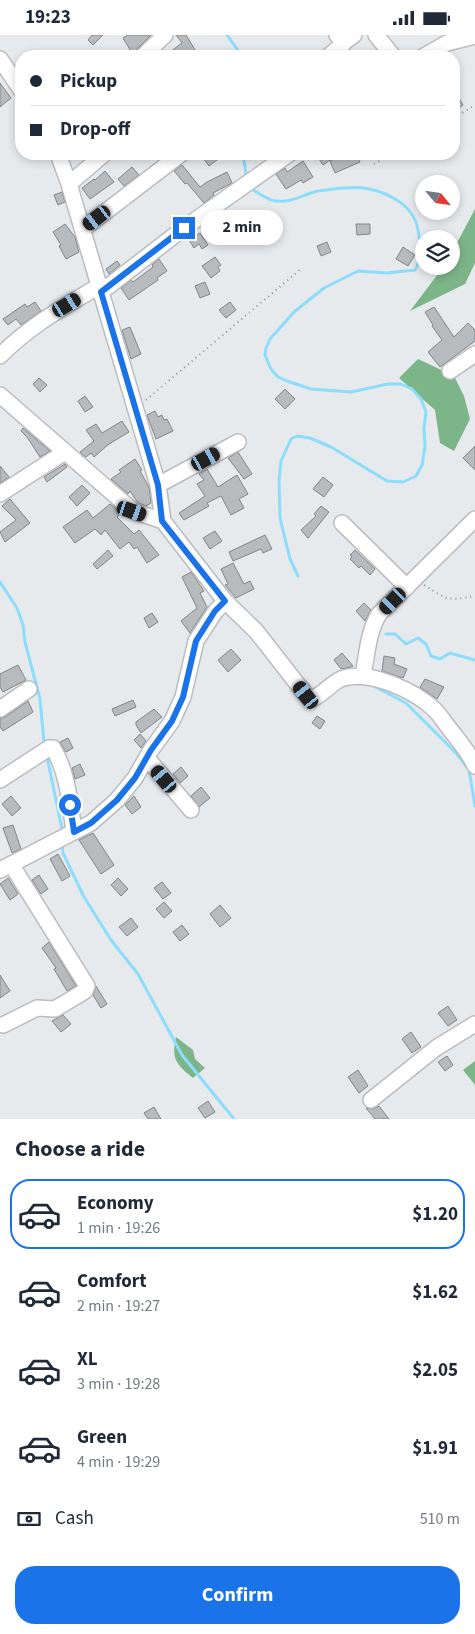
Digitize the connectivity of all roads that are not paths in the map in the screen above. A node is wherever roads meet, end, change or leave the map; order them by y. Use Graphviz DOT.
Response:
graph roads {
  1 [pos="165,35"];
  2 [pos="376,35"];
  3 [pos="475,36"];
  4 [pos="345,38"];
  5 [pos="154,50"];
  6 [pos="334,50"];
  7 [pos="388,50"];
  8 [pos="435,50"];
  9 [pos="0,59"];
  10 [pos="15,81"];
  11 [pos="60,160"];
  12 [pos="97,160"];
  13 [pos="173,160"];
  14 [pos="280,160"];
  15 [pos="69,184"];
  16 [pos="82,229"];
  17 [pos="100,289"];
  18 [pos="475,354"];
  19 [pos="0,355"];
  20 [pos="450,371"];
  21 [pos="0,395"];
  22 [pos="238,441"];
  23 [pos="65,452"];
  24 [pos="158,485"];
  25 [pos="0,494"];
  26 [pos="475,519"];
  27 [pos="162,521"];
  28 [pos="342,523"];
  29 [pos="410,584"];
  30 [pos="225,601"];
  31 [pos="363,675"];
  32 [pos="29,689"];
  33 [pos="0,709"];
  34 [pos="147,758"];
  35 [pos="475,766"];
  36 [pos="0,780"];
  37 [pos="191,810"];
  38 [pos="74,832"];
  39 [pos="5,867"];
  40 [pos="475,1024"];
  41 [pos="1,1025"];
  42 [pos="371,1099"];
  1 -- 5 [label="street"];
  2 -- 7 [label="street"];
  3 -- 8 [label="street"];
  4 -- 6 [label="street"];
  9 -- 10 [label="street"];
  11 -- 15 [label="street"];
  12 -- 15 [label="street"];
  13 -- 16 [label="street"];
  14 -- 17 [label="street"];
  15 -- 16 [label="street"];
  16 -- 17 [label="street"];
  17 -- 19 [label="street"];
  17 -- 24 [label="street"];
  18 -- 20 [label="street"];
  21 -- 23 [label="street"];
  22 -- 24 [label="street"];
  23 -- 25 [label="street"];
  23 -- 27 [label="street"];
  24 -- 27 [label="street"];
  26 -- 29 [label="street"];
  27 -- 30 [label="street"];
  28 -- 29 [label="street"];
  29 -- 31 [label="street"];
  30 -- 31 [label="street"];
  30 -- 34 [label="street"];
  31 -- 35 [label="street"];
  32 -- 33 [label="street"];
  34 -- 37 [label="street"];
  34 -- 38 [label="street"];
  36 -- 38 [label="street"];
  38 -- 39 [label="street"];
  39 -- 41 [label="street"];
  40 -- 42 [label="street"];
}
